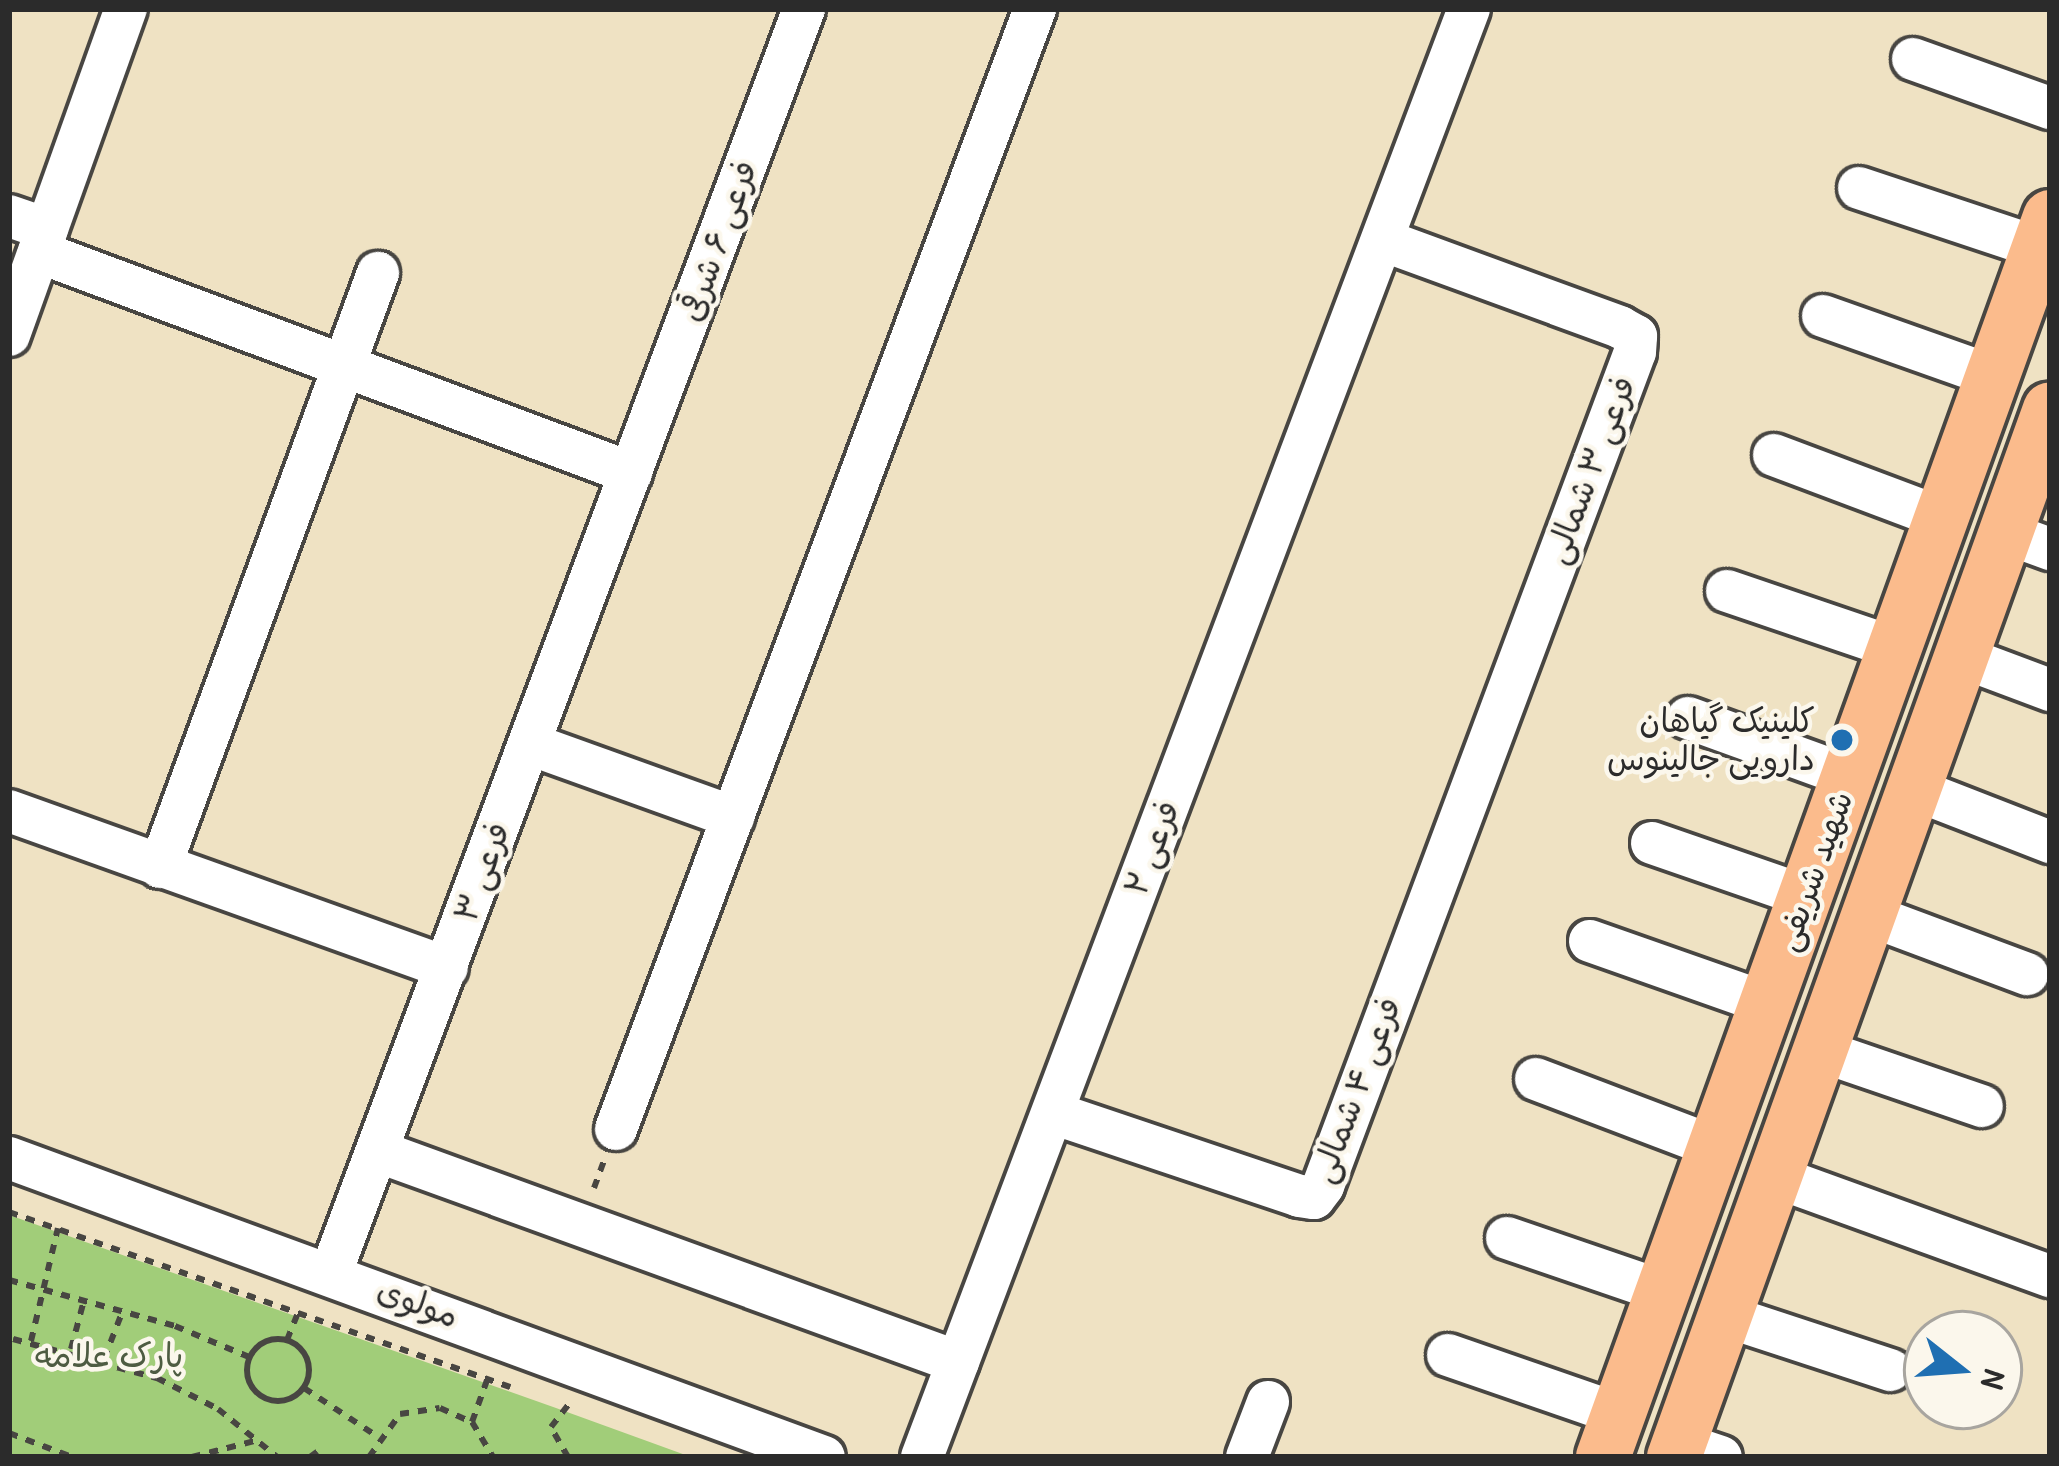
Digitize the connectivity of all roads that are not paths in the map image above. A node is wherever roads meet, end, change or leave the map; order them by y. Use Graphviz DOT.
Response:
graph roads {
  1 [pos="126,9"];
  2 [pos="804,9"];
  3 [pos="1036,9"];
  4 [pos="1469,9"];
  5 [pos="1913,59"];
  6 [pos="2050,108"];
  7 [pos="1859,188"];
  8 [pos="32,232"];
  9 [pos="2044,232"];
  10 [pos="1382,240"];
  11 [pos="378,273"];
  12 [pos="1823,316"];
  13 [pos="9,335"];
  14 [pos="344,368"];
  15 [pos="1993,376"];
  16 [pos="2050,409"];
  17 [pos="1774,455"];
  18 [pos="631,473"];
  19 [pos="1942,518"];
  20 [pos="2028,541"];
  21 [pos="1726,591"];
  22 [pos="1894,648"];
  23 [pos="1962,657"];
  24 [pos="2050,690"];
  25 [pos="1688,718"];
  26 [pos="530,744"];
  27 [pos="1848,776"];
  28 [pos="1914,789"];
  29 [pos="1467,790"];
  30 [pos="9,811"];
  31 [pos="733,817"];
  32 [pos="2050,842"];
  33 [pos="1652,843"];
  34 [pos="160,867"];
  35 [pos="1804,896"];
  36 [pos="1869,914"];
  37 [pos="1590,941"];
  38 [pos="447,968"];
  39 [pos="2027,974"];
  40 [pos="1766,1004"];
  41 [pos="1821,1051"];
  42 [pos="1536,1079"];
  43 [pos="1982,1106"];
  44 [pos="1053,1113"];
  45 [pos="616,1130"];
  46 [pos="1714,1147"];
  47 [pos="377,1151"];
  48 [pos="9,1158"];
  49 [pos="1776,1178"];
  50 [pos="1507,1238"];
  51 [pos="1682,1238"];
  52 [pos="1745,1263"];
  53 [pos="332,1270"];
  54 [pos="2050,1276"];
  55 [pos="1662,1291"];
  56 [pos="1726,1316"];
  57 [pos="1448,1354"];
  58 [pos="958,1361"];
  59 [pos="1890,1370"];
  60 [pos="1268,1402"];
  61 [pos="1610,1436"];
  62 [pos="1691,1452"];
  63 [pos="824,1457"];
  64 [pos="922,1457"];
  65 [pos="1247,1457"];
  1 -- 8 [label="street"];
  2 -- 18 [label="street, فرعی ۶ شرقی"];
  3 -- 31 [label="street"];
  4 -- 10 [label="street, فرعی ۲"];
  5 -- 6 [label="street"];
  7 -- 9 [label="street"];
  8 -- 13 [label="street"];
  8 -- 14 [label="street"];
  9 -- 15 [label="main road, شهید شریفی"];
  10 -- 29 [label="street, فرعی ۳ شمالی"];
  10 -- 44 [label="street, فرعی ۲"];
  11 -- 14 [label="street"];
  12 -- 15 [label="street"];
  14 -- 18 [label="street"];
  14 -- 34 [label="street"];
  15 -- 19 [label="main road, شهید شریفی"];
  16 -- 20 [label="main road, شهید شریفی"];
  17 -- 19 [label="street"];
  18 -- 26 [label="street, فرعی ۳"];
  19 -- 22 [label="main road, شهید شریفی"];
  20 -- 23 [label="main road, شهید شریفی"];
  21 -- 22 [label="street"];
  22 -- 27 [label="main road, شهید شریفی"];
  23 -- 24 [label="street"];
  23 -- 28 [label="main road, شهید شریفی"];
  25 -- 27 [label="street"];
  26 -- 31 [label="street"];
  26 -- 38 [label="street, فرعی ۳"];
  27 -- 35 [label="main road, شهید شریفی"];
  28 -- 32 [label="street"];
  28 -- 36 [label="main road, شهید شریفی"];
  29 -- 44 [label="street, فرعی ۴ شمالی"];
  30 -- 34 [label="street"];
  31 -- 45 [label="street"];
  33 -- 35 [label="street"];
  34 -- 38 [label="street"];
  35 -- 40 [label="main road, شهید شریفی"];
  36 -- 39 [label="street"];
  36 -- 41 [label="main road, شهید شریفی"];
  37 -- 40 [label="street"];
  38 -- 47 [label="street, فرعی ۳"];
  40 -- 46 [label="main road, شهید شریفی"];
  41 -- 43 [label="street"];
  41 -- 49 [label="main road, شهید شریفی"];
  42 -- 46 [label="street"];
  44 -- 58 [label="street, فرعی ۲"];
  46 -- 51 [label="main road, شهید شریفی"];
  47 -- 53 [label="street, فرعی ۳"];
  47 -- 58 [label="street"];
  48 -- 53 [label="street, مولوی"];
  49 -- 52 [label="main road, شهید شریفی"];
  49 -- 54 [label="street"];
  50 -- 55 [label="street"];
  51 -- 52 [label="main road"];
  51 -- 55 [label="main road, شهید شریفی"];
  52 -- 56 [label="main road, شهید شریفی"];
  53 -- 63 [label="street, مولوی"];
  55 -- 61 [label="main road, شهید شریفی"];
  56 -- 59 [label="street"];
  56 -- 62 [label="main road, شهید شریفی"];
  57 -- 61 [label="street"];
  58 -- 64 [label="street, فرعی ۲"];
  60 -- 65 [label="street"];
}
